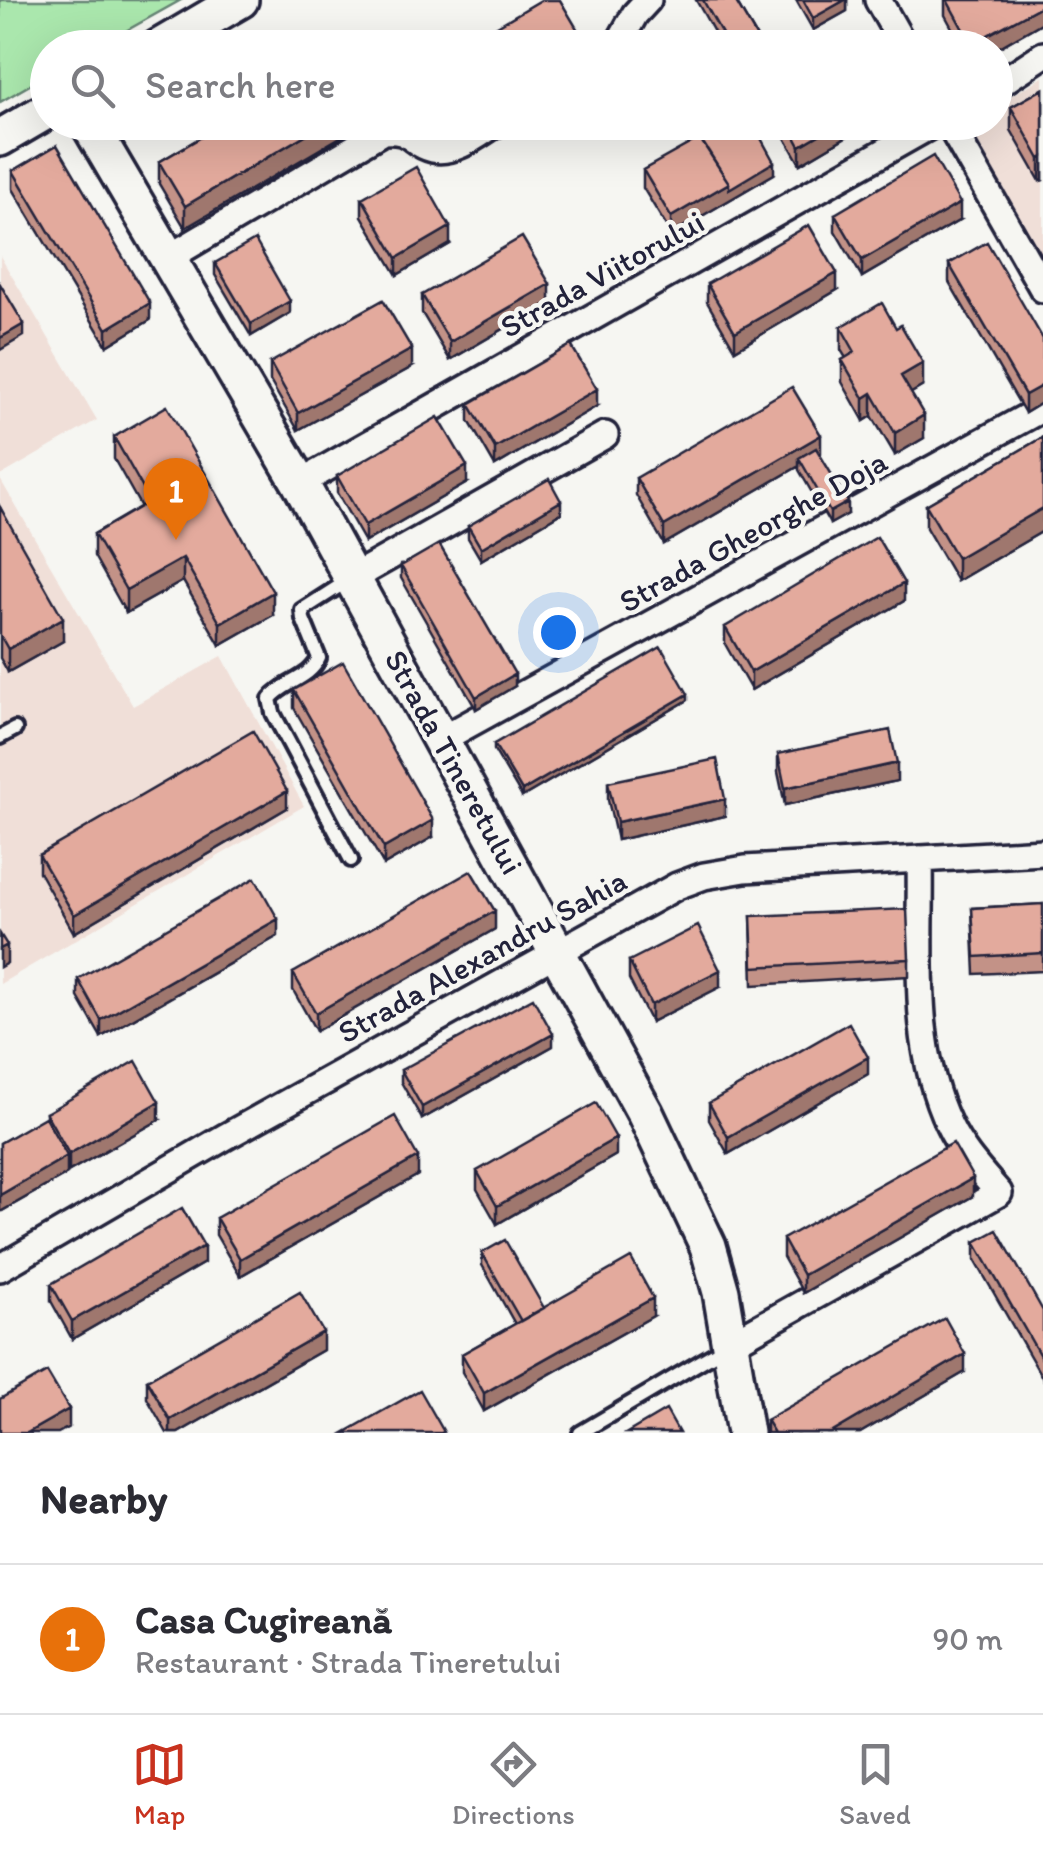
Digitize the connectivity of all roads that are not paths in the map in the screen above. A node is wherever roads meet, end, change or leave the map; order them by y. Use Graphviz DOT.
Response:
graph roads {
  1 [pos="240,0"];
  2 [pos="648,0"];
  3 [pos="878,0"];
  4 [pos="189,30"];
  5 [pos="626,30"];
  6 [pos="895,30"];
  7 [pos="1043,55"];
  8 [pos="1013,75"];
  9 [pos="30,120"];
  10 [pos="0,138"];
  11 [pos="99,140"];
  12 [pos="367,140"];
  13 [pos="418,140"];
  14 [pos="467,140"];
  15 [pos="905,140"];
  16 [pos="958,140"];
  17 [pos="168,258"];
  18 [pos="1043,289"];
  19 [pos="1043,408"];
  20 [pos="605,435"];
  21 [pos="300,483"];
  22 [pos="352,578"];
  23 [pos="15,729"];
  24 [pos="0,737"];
  25 [pos="442,739"];
  26 [pos="1043,852"];
  27 [pos="920,859"];
  28 [pos="351,860"];
  29 [pos="558,950"];
  30 [pos="0,1268"];
  31 [pos="730,1344"];
  32 [pos="580,1433"];
  33 [pos="745,1433"];
  1 -- 4 [label="street"];
  2 -- 5 [label="street"];
  3 -- 6 [label="street"];
  7 -- 8 [label="street"];
  9 -- 10 [label="street"];
  11 -- 17 [label="street, Strada Tineretului"];
  12 -- 17 [label="street"];
  13 -- 14 [label="street"];
  15 -- 21 [label="street, Strada Viitorului"];
  16 -- 18 [label="street"];
  17 -- 21 [label="street, Strada Tineretului"];
  19 -- 25 [label="street, Strada Gheorghe Doja"];
  20 -- 22 [label="street"];
  21 -- 22 [label="street, Strada Tineretului"];
  22 -- 25 [label="street, Strada Tineretului"];
  22 -- 28 [label="lane"];
  23 -- 24 [label="lane"];
  25 -- 29 [label="street, Strada Tineretului"];
  26 -- 27 [label="street, Strada Alexandru Sahia"];
  27 -- 29 [label="street, Strada Alexandru Sahia"];
  27 -- 31 [label="street"];
  29 -- 30 [label="street, Strada Alexandru Sahia"];
  29 -- 31 [label="street, Strada Tineretului"];
  31 -- 32 [label="lane"];
  31 -- 33 [label="street, Strada Tineretului"];
}
